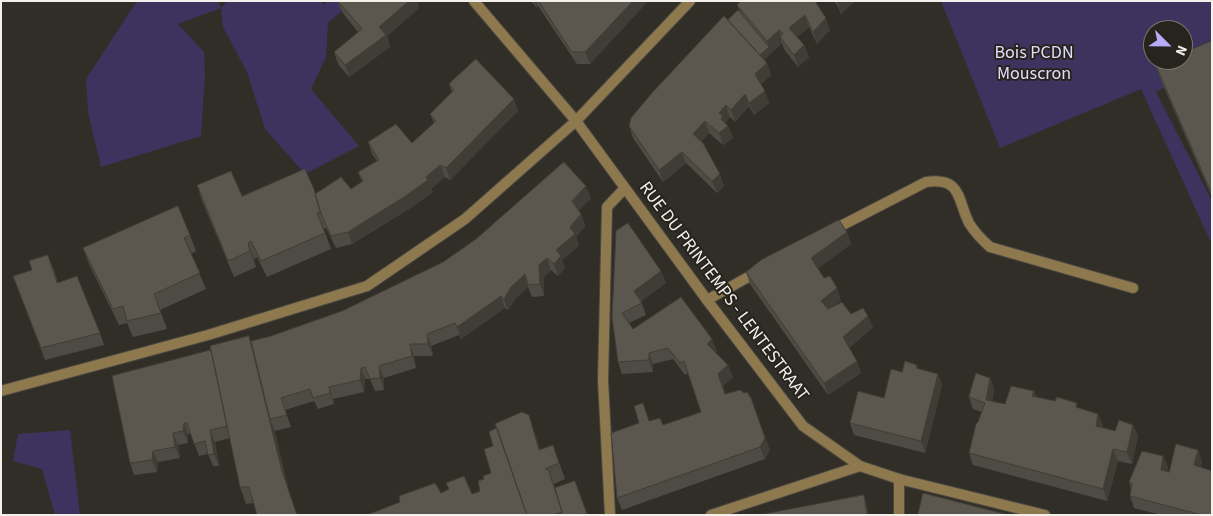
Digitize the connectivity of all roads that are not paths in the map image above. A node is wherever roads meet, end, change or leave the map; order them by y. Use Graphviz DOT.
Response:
graph roads {
  1 [pos="474,1"];
  2 [pos="690,1"];
  3 [pos="576,121"];
  4 [pos="625,188"];
  5 [pos="823,235"];
  6 [pos="766,266"];
  7 [pos="1134,288"];
  8 [pos="708,300"];
  9 [pos="1,391"];
  10 [pos="860,466"];
  11 [pos="899,479"];
  12 [pos="610,515"];
  13 [pos="711,515"];
  14 [pos="900,515"];
  15 [pos="1045,515"];
  1 -- 3 [label="street, RUE DU PRINTEMPS - LENTESTRAAT"];
  2 -- 3 [label="street"];
  3 -- 4 [label="street, RUE DU PRINTEMPS - LENTESTRAAT"];
  3 -- 9 [label="street"];
  4 -- 8 [label="street, RUE DU PRINTEMPS - LENTESTRAAT"];
  4 -- 12 [label="street"];
  5 -- 7 [label="street"];
  6 -- 8 [label="street"];
  8 -- 10 [label="street, RUE DU PRINTEMPS - LENTESTRAAT"];
  10 -- 11 [label="street, RUE DU PRINTEMPS - LENTESTRAAT"];
  10 -- 13 [label="street"];
  11 -- 14 [label="street"];
  11 -- 15 [label="street, RUE DU PRINTEMPS - LENTESTRAAT"];
}
